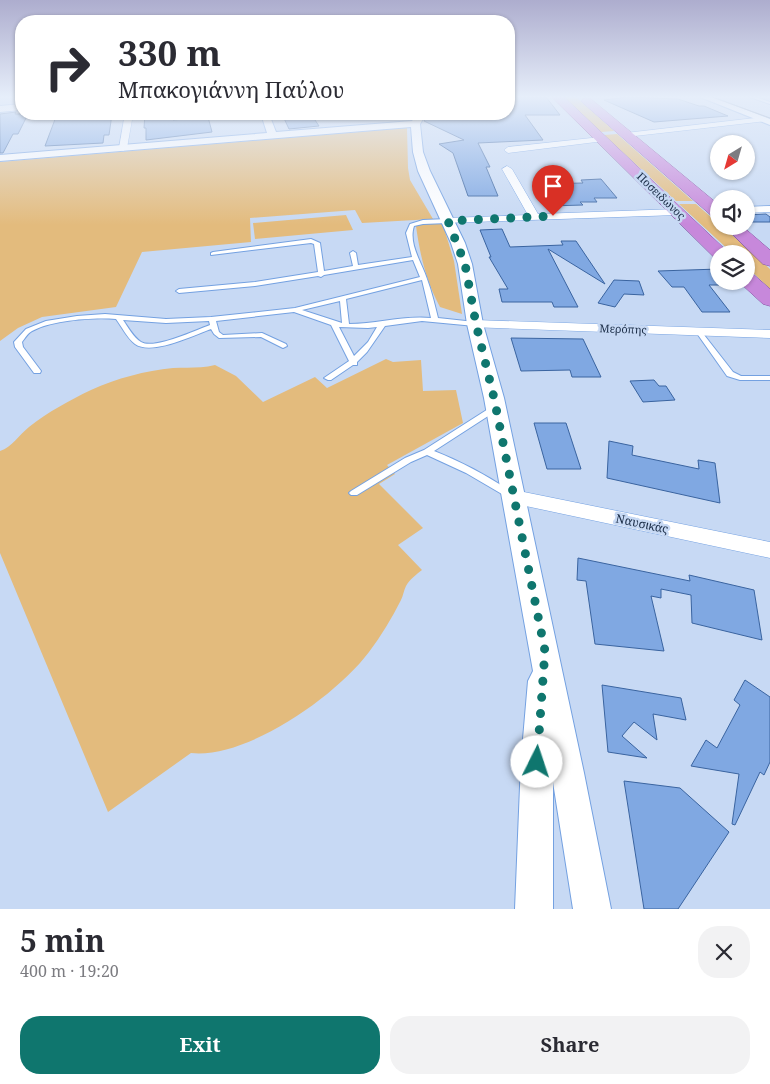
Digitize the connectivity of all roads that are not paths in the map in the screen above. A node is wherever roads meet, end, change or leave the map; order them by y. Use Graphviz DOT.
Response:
graph roads {
  1 [pos="125,139"];
  2 [pos="221,139"];
  3 [pos="416,139"];
  4 [pos="597,139"];
  5 [pos="601,139"];
  6 [pos="631,139"];
  7 [pos="123,148"];
  8 [pos="508,150"];
  9 [pos="0,158"];
  10 [pos="507,169"];
  11 [pos="710,206"];
  12 [pos="770,209"];
  13 [pos="755,210"];
  14 [pos="677,212"];
  15 [pos="534,217"];
  16 [pos="448,221"];
  17 [pos="742,235"];
  18 [pos="712,245"];
  19 [pos="353,252"];
  20 [pos="212,254"];
  21 [pos="415,258"];
  22 [pos="770,260"];
  23 [pos="356,268"];
  24 [pos="321,275"];
  25 [pos="424,278"];
  26 [pos="755,286"];
  27 [pos="179,291"];
  28 [pos="343,298"];
  29 [pos="770,300"];
  30 [pos="296,310"];
  31 [pos="119,318"];
  32 [pos="435,319"];
  33 [pos="212,322"];
  34 [pos="334,324"];
  35 [pos="476,324"];
  36 [pos="382,325"];
  37 [pos="346,326"];
  38 [pos="699,332"];
  39 [pos="770,334"];
  40 [pos="283,346"];
  41 [pos="354,363"];
  42 [pos="37,372"];
  43 [pos="328,378"];
  44 [pos="770,378"];
  45 [pos="496,407"];
  46 [pos="427,452"];
  47 [pos="354,492"];
  48 [pos="514,497"];
  49 [pos="770,550"];
  50 [pos="545,651"];
  51 [pos="534,909"];
  52 [pos="592,909"];
  1 -- 7 [label="street"];
  2 -- 7 [label="street"];
  3 -- 16 [label="street"];
  4 -- 8 [label="street"];
  5 -- 14 [label="highway, Ποσειδώνος"];
  6 -- 11 [label="highway, Ποσειδώνος"];
  7 -- 9 [label="street"];
  10 -- 15 [label="street"];
  12 -- 13 [label="street"];
  14 -- 15 [label="street"];
  14 -- 18 [label="highway, Ποσειδώνος"];
  15 -- 16 [label="street"];
  16 -- 21 [label="lane"];
  16 -- 35 [label="street"];
  17 -- 22 [label="highway"];
  19 -- 23 [label="lane"];
  20 -- 24 [label="lane"];
  21 -- 23 [label="lane"];
  21 -- 25 [label="lane"];
  23 -- 24 [label="lane"];
  24 -- 27 [label="lane"];
  25 -- 28 [label="lane"];
  25 -- 32 [label="lane"];
  26 -- 29 [label="highway"];
  28 -- 30 [label="lane"];
  28 -- 37 [label="lane"];
  30 -- 33 [label="lane"];
  30 -- 34 [label="lane"];
  31 -- 33 [label="lane"];
  31 -- 33 [label="lane"];
  31 -- 42 [label="lane"];
  32 -- 35 [label="lane"];
  32 -- 36 [label="lane"];
  33 -- 40 [label="lane"];
  34 -- 37 [label="lane"];
  34 -- 41 [label="lane"];
  35 -- 38 [label="street, Μερόπης"];
  35 -- 45 [label="street"];
  36 -- 37 [label="lane"];
  36 -- 41 [label="lane"];
  38 -- 39 [label="street, Μερόπης"];
  38 -- 44 [label="lane"];
  41 -- 43 [label="lane"];
  45 -- 46 [label="lane"];
  45 -- 48 [label="street"];
  46 -- 47 [label="lane"];
  46 -- 48 [label="lane"];
  48 -- 49 [label="street, Ναυσικάς"];
  48 -- 50 [label="street"];
  50 -- 51 [label="street"];
  50 -- 52 [label="street"];
}
